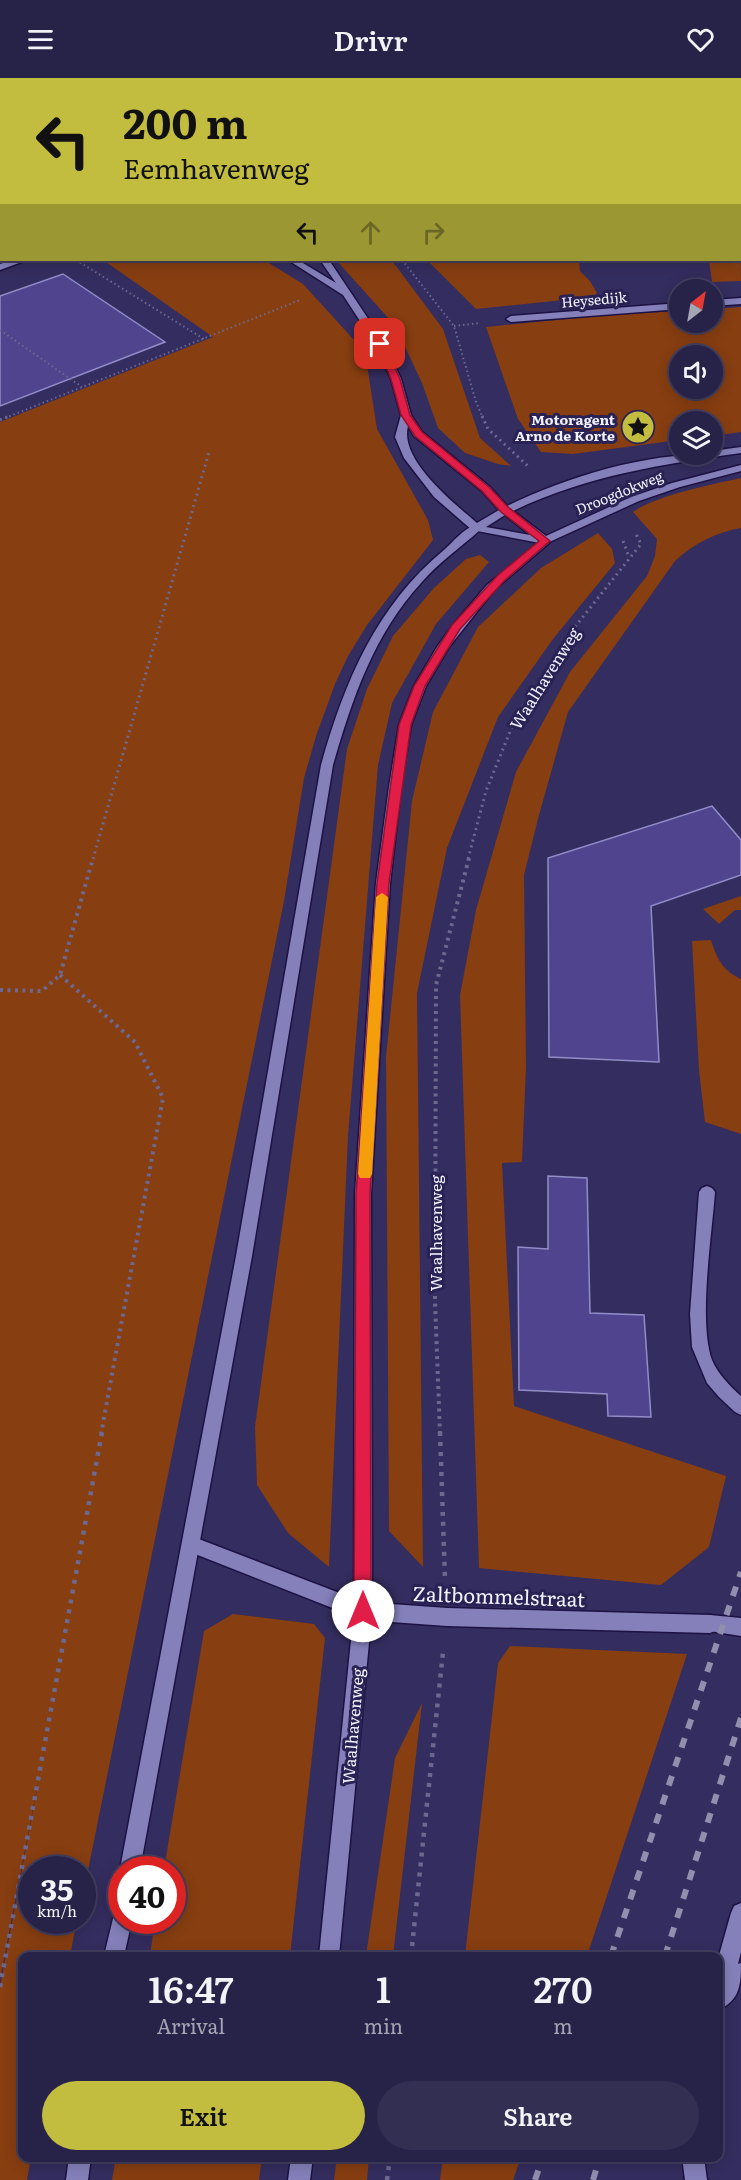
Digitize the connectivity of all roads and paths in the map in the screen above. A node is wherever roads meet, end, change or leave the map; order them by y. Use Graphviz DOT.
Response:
graph roads {
  1 [pos="19,261"];
  2 [pos="78,261"];
  3 [pos="295,261"];
  4 [pos="326,261"];
  5 [pos="403,261"];
  6 [pos="0,267"];
  7 [pos="293,292"];
  8 [pos="345,294"];
  9 [pos="741,301"];
  10 [pos="723,302"];
  11 [pos="669,307"];
  12 [pos="511,319"];
  13 [pos="0,330"];
  14 [pos="204,339"];
  15 [pos="82,388"];
  16 [pos="406,415"];
  17 [pos="0,420"];
  18 [pos="741,450"];
  19 [pos="209,452"];
  20 [pos="723,452"];
  21 [pos="669,462"];
  22 [pos="741,468"];
  23 [pos="552,488"];
  24 [pos="504,510"];
  25 [pos="596,516"];
  26 [pos="476,528"];
  27 [pos="545,541"];
  28 [pos="60,975"];
  29 [pos="0,990"];
  30 [pos="708,1192"];
  31 [pos="741,1407"];
  32 [pos="191,1544"];
  33 [pos="363,1611"];
  34 [pos="447,1617"];
  35 [pos="741,1627"];
  36 [pos="132,1856"];
  37 [pos="741,1913"];
  38 [pos="119,1934"];
  39 [pos="115,1952"];
  40 [pos="329,1952"];
  41 [pos="411,1952"];
  42 [pos="741,1973"];
  43 [pos="723,1982"];
  44 [pos="0,1987"];
  45 [pos="723,1995"];
  46 [pos="80,2162"];
  47 [pos="301,2162"];
  48 [pos="389,2162"];
  49 [pos="694,2162"];
  50 [pos="77,2180"];
  51 [pos="299,2180"];
  52 [pos="387,2180"];
  53 [pos="696,2180"];
  1 -- 6 [label="street"];
  2 -- 14 [label="path"];
  3 -- 8 [label="street"];
  4 -- 8 [label="street"];
  5 -- 23 [label="path"];
  7 -- 14 [label="path"];
  8 -- 16 [label="street"];
  9 -- 10 [label="street"];
  11 -- 12 [label="street, Heysedijk"];
  13 -- 15 [label="path"];
  14 -- 15 [label="path"];
  15 -- 17 [label="path"];
  16 -- 24 [label="street"];
  16 -- 26 [label="street"];
  18 -- 20 [label="street, Droogdokweg"];
  19 -- 28 [label="path"];
  21 -- 23 [label="street, Droogdokweg"];
  22 -- 25 [label="street, Droogdokweg"];
  23 -- 24 [label="street, Droogdokweg"];
  24 -- 26 [label="street"];
  24 -- 27 [label="street"];
  25 -- 27 [label="street, Droogdokweg"];
  25 -- 34 [label="path, Waalhavenweg"];
  26 -- 27 [label="street"];
  26 -- 32 [label="street"];
  27 -- 33 [label="street, Waalhavenweg"];
  28 -- 29 [label="path"];
  28 -- 44 [label="path"];
  30 -- 31 [label="street"];
  32 -- 33 [label="street, Zaltbommelstraat"];
  32 -- 36 [label="street"];
  33 -- 34 [label="street, Zaltbommelstraat"];
  33 -- 40 [label="street, Waalhavenweg"];
  34 -- 35 [label="street, Zaltbommelstraat"];
  34 -- 41 [label="path, Waalhavenweg"];
  37 -- 43 [label="street"];
  38 -- 39 [label="street"];
  42 -- 45 [label="street"];
  46 -- 50 [label="street"];
  47 -- 51 [label="street"];
  48 -- 52 [label="path"];
  49 -- 53 [label="street"];
}
